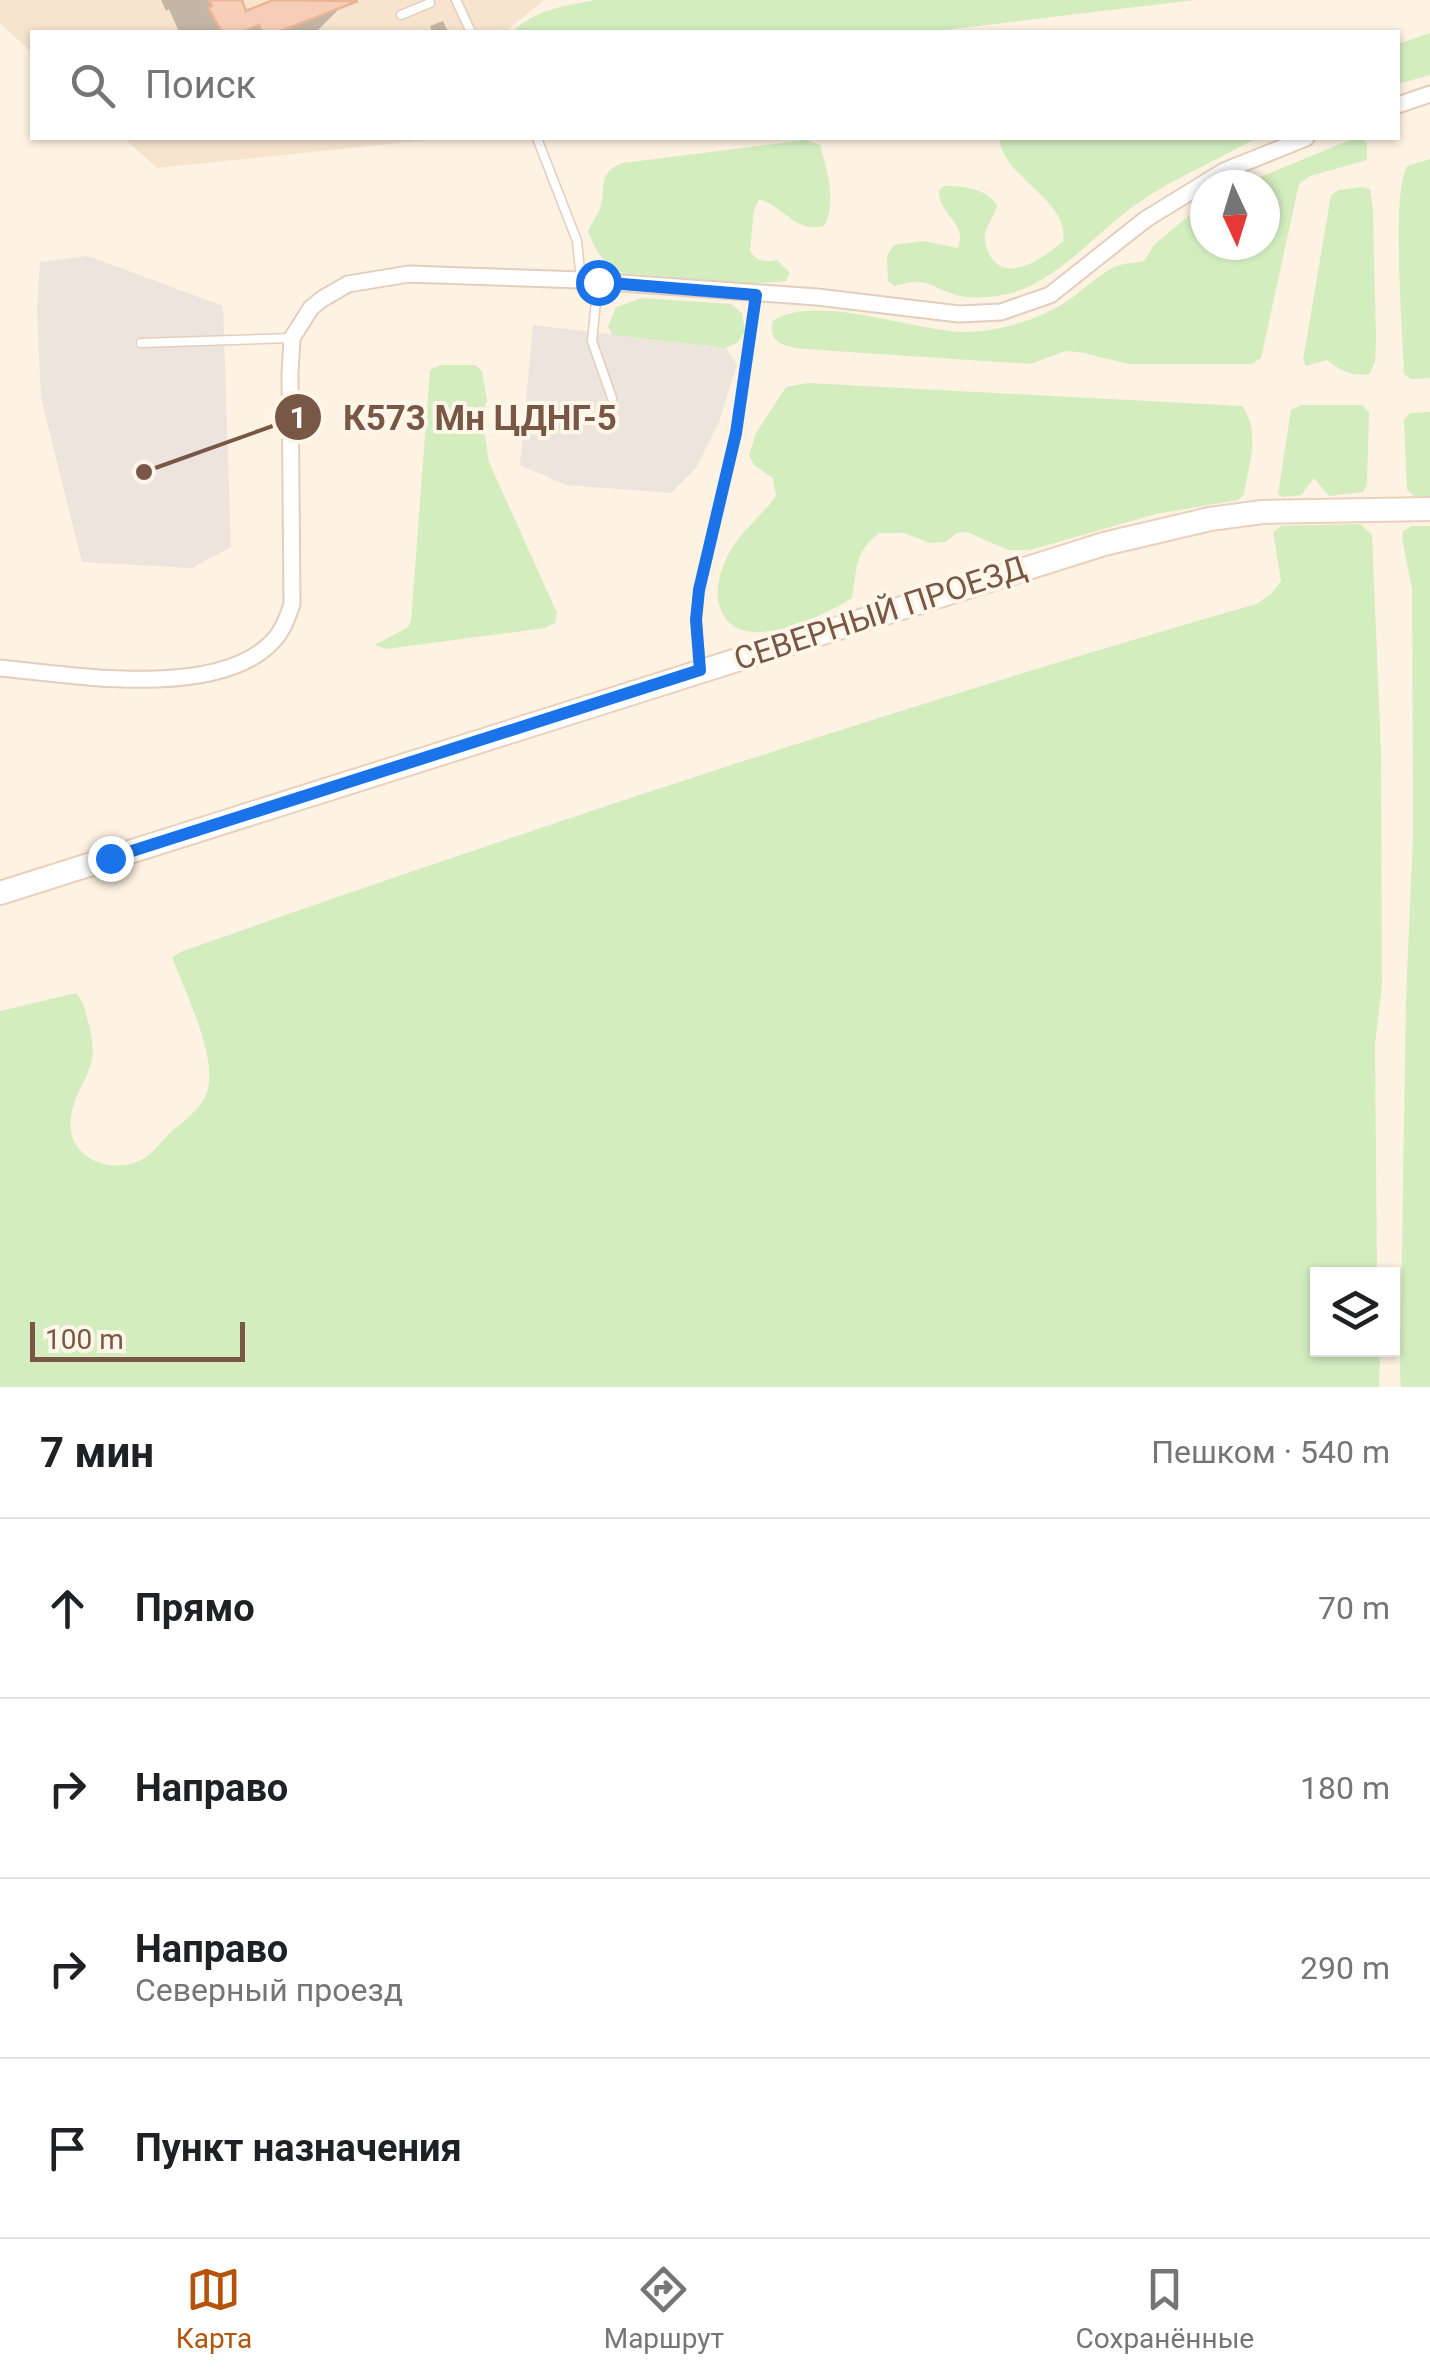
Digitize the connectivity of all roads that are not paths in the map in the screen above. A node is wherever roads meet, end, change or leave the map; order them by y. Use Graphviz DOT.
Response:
graph roads {
  1 [pos="456,0"];
  2 [pos="432,1"];
  3 [pos="401,15"];
  4 [pos="470,30"];
  5 [pos="1430,94"];
  6 [pos="1400,104"];
  7 [pos="538,140"];
  8 [pos="1301,140"];
  9 [pos="590,281"];
  10 [pos="756,295"];
  11 [pos="292,338"];
  12 [pos="141,342"];
  13 [pos="612,398"];
  14 [pos="1430,509"];
  15 [pos="0,668"];
  16 [pos="700,670"];
  17 [pos="0,893"];
  1 -- 4 [label="lane"];
  2 -- 3 [label="lane"];
  5 -- 6 [label="street"];
  7 -- 9 [label="lane"];
  8 -- 10 [label="street"];
  9 -- 10 [label="street"];
  9 -- 11 [label="street"];
  9 -- 13 [label="lane"];
  10 -- 16 [label="lane"];
  11 -- 12 [label="lane"];
  11 -- 15 [label="street"];
  14 -- 16 [label="street, СЕВЕРНЫЙ ПРОЕЗД"];
  16 -- 17 [label="street, СЕВЕРНЫЙ ПРОЕЗД"];
}
